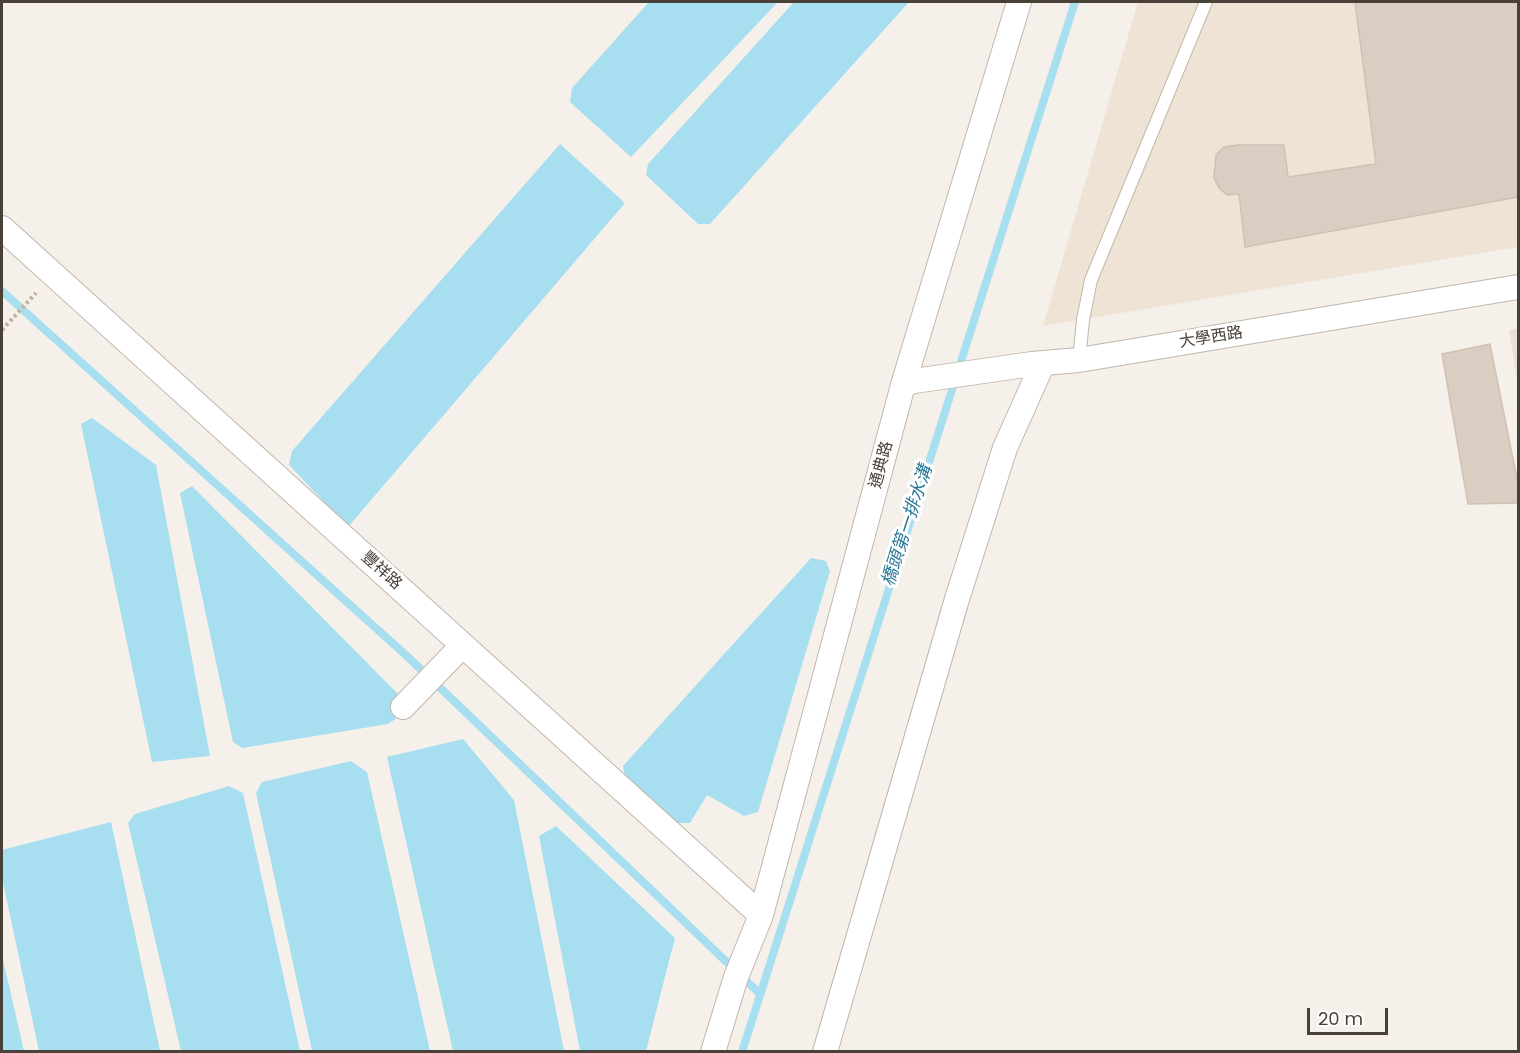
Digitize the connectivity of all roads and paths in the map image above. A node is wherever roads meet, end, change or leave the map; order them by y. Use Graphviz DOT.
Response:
graph roads {
  1 [pos="1019,2"];
  2 [pos="1206,2"];
  3 [pos="2,228"];
  4 [pos="1518,287"];
  5 [pos="30,300"];
  6 [pos="2,330"];
  7 [pos="1079,360"];
  8 [pos="1037,364"];
  9 [pos="909,383"];
  10 [pos="463,645"];
  11 [pos="403,707"];
  12 [pos="757,923"];
  13 [pos="713,1052"];
  14 [pos="825,1052"];
  1 -- 9 [label="street, 通典路"];
  2 -- 7 [label="lane"];
  3 -- 10 [label="street, 豐祥路"];
  4 -- 7 [label="street, 大學西路"];
  5 -- 6 [label="path"];
  7 -- 8 [label="street, 大學西路"];
  8 -- 9 [label="street, 大學西路"];
  8 -- 14 [label="street"];
  9 -- 12 [label="street, 通典路"];
  10 -- 11 [label="street"];
  10 -- 12 [label="street, 豐祥路"];
  12 -- 13 [label="street, 通典路"];
}
